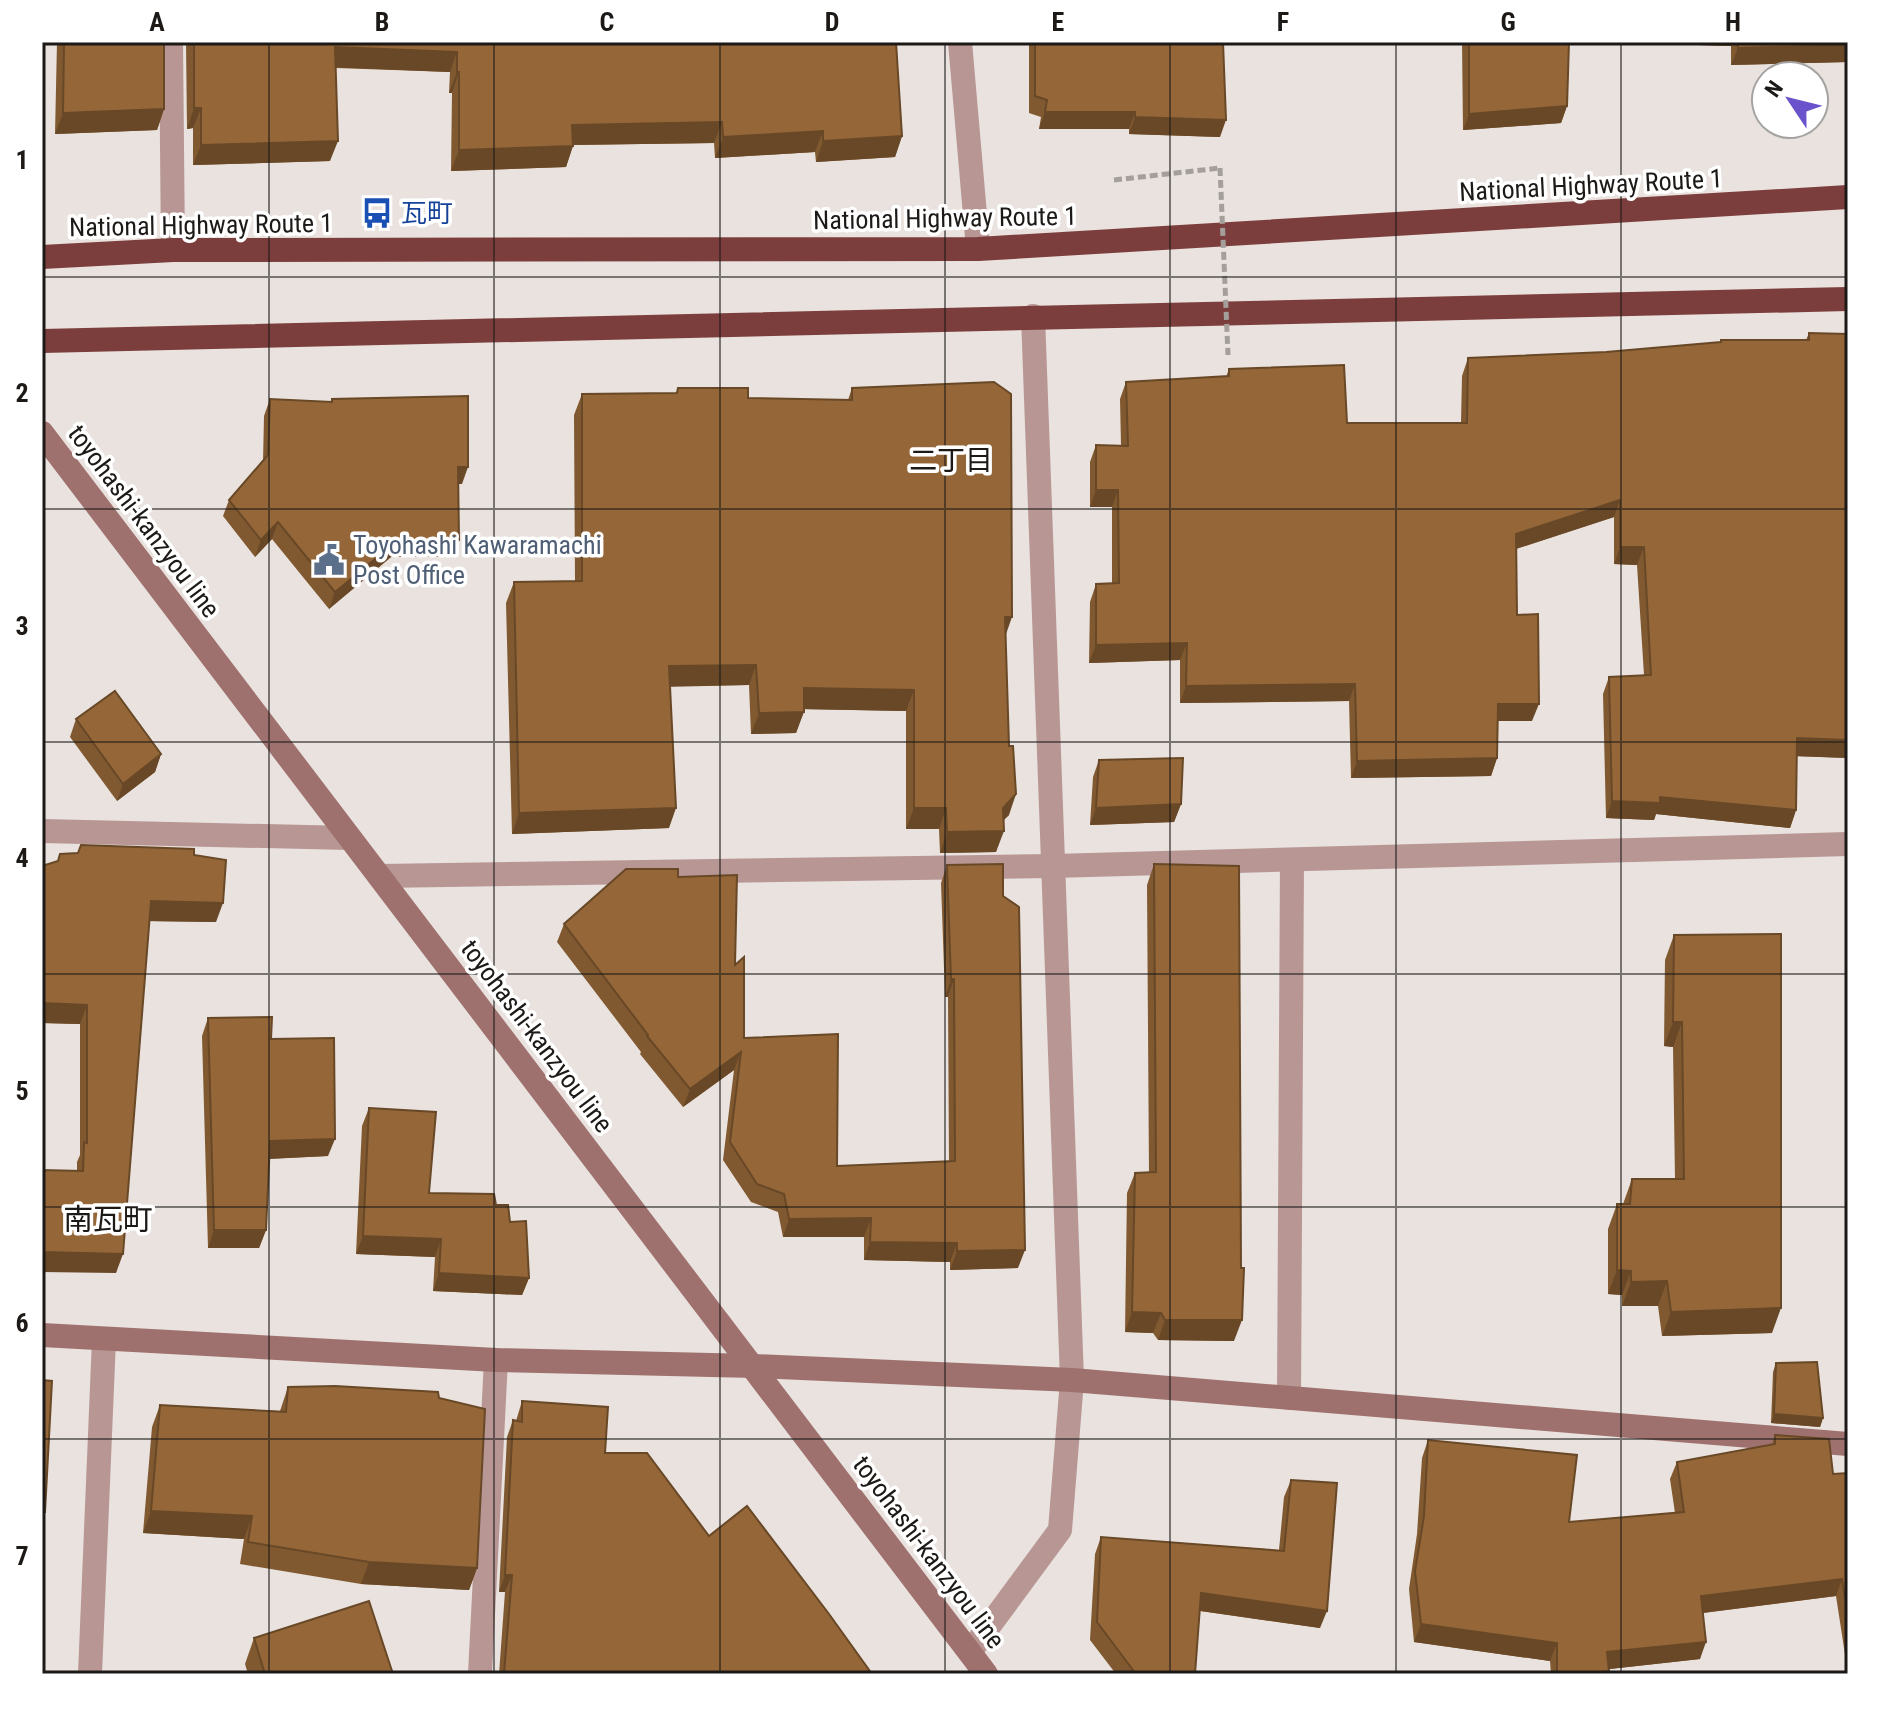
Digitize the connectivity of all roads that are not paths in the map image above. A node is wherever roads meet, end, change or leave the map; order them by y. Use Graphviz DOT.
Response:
graph roads {
  1 [pos="171,42"];
  2 [pos="960,42"];
  3 [pos="1848,197"];
  4 [pos="978,249"];
  5 [pos="173,250"];
  6 [pos="42,257"];
  7 [pos="1848,299"];
  8 [pos="1033,316"];
  9 [pos="42,341"];
  10 [pos="42,433"];
  11 [pos="42,831"];
  12 [pos="349,838"];
  13 [pos="1848,844"];
  14 [pos="1292,860"];
  15 [pos="1053,866"];
  16 [pos="380,876"];
  17 [pos="42,1335"];
  18 [pos="104,1339"];
  19 [pos="496,1360"];
  20 [pos="754,1366"];
  21 [pos="1072,1380"];
  22 [pos="1289,1398"];
  23 [pos="1848,1444"];
  24 [pos="970,1652"];
  25 [pos="90,1674"];
  26 [pos="480,1674"];
  27 [pos="986,1674"];
  1 -- 5 [label="street"];
  2 -- 4 [label="street"];
  3 -- 4 [label="highway, National Highway Route 1"];
  4 -- 5 [label="highway, National Highway Route 1"];
  5 -- 6 [label="highway, National Highway Route 1"];
  7 -- 8 [label="highway"];
  8 -- 9 [label="highway"];
  8 -- 15 [label="street"];
  10 -- 12 [label="street, toyohashi-kanzyou line"];
  11 -- 12 [label="street"];
  12 -- 16 [label="street, toyohashi-kanzyou line"];
  13 -- 14 [label="street"];
  14 -- 15 [label="street"];
  14 -- 22 [label="street"];
  15 -- 16 [label="street"];
  15 -- 21 [label="street"];
  16 -- 20 [label="street, toyohashi-kanzyou line"];
  17 -- 18 [label="street"];
  18 -- 19 [label="street"];
  18 -- 25 [label="street"];
  19 -- 20 [label="street"];
  19 -- 26 [label="street"];
  20 -- 21 [label="street"];
  20 -- 24 [label="street, toyohashi-kanzyou line"];
  21 -- 22 [label="street"];
  21 -- 24 [label="street"];
  22 -- 23 [label="street"];
  24 -- 27 [label="street, toyohashi-kanzyou line"];
}
